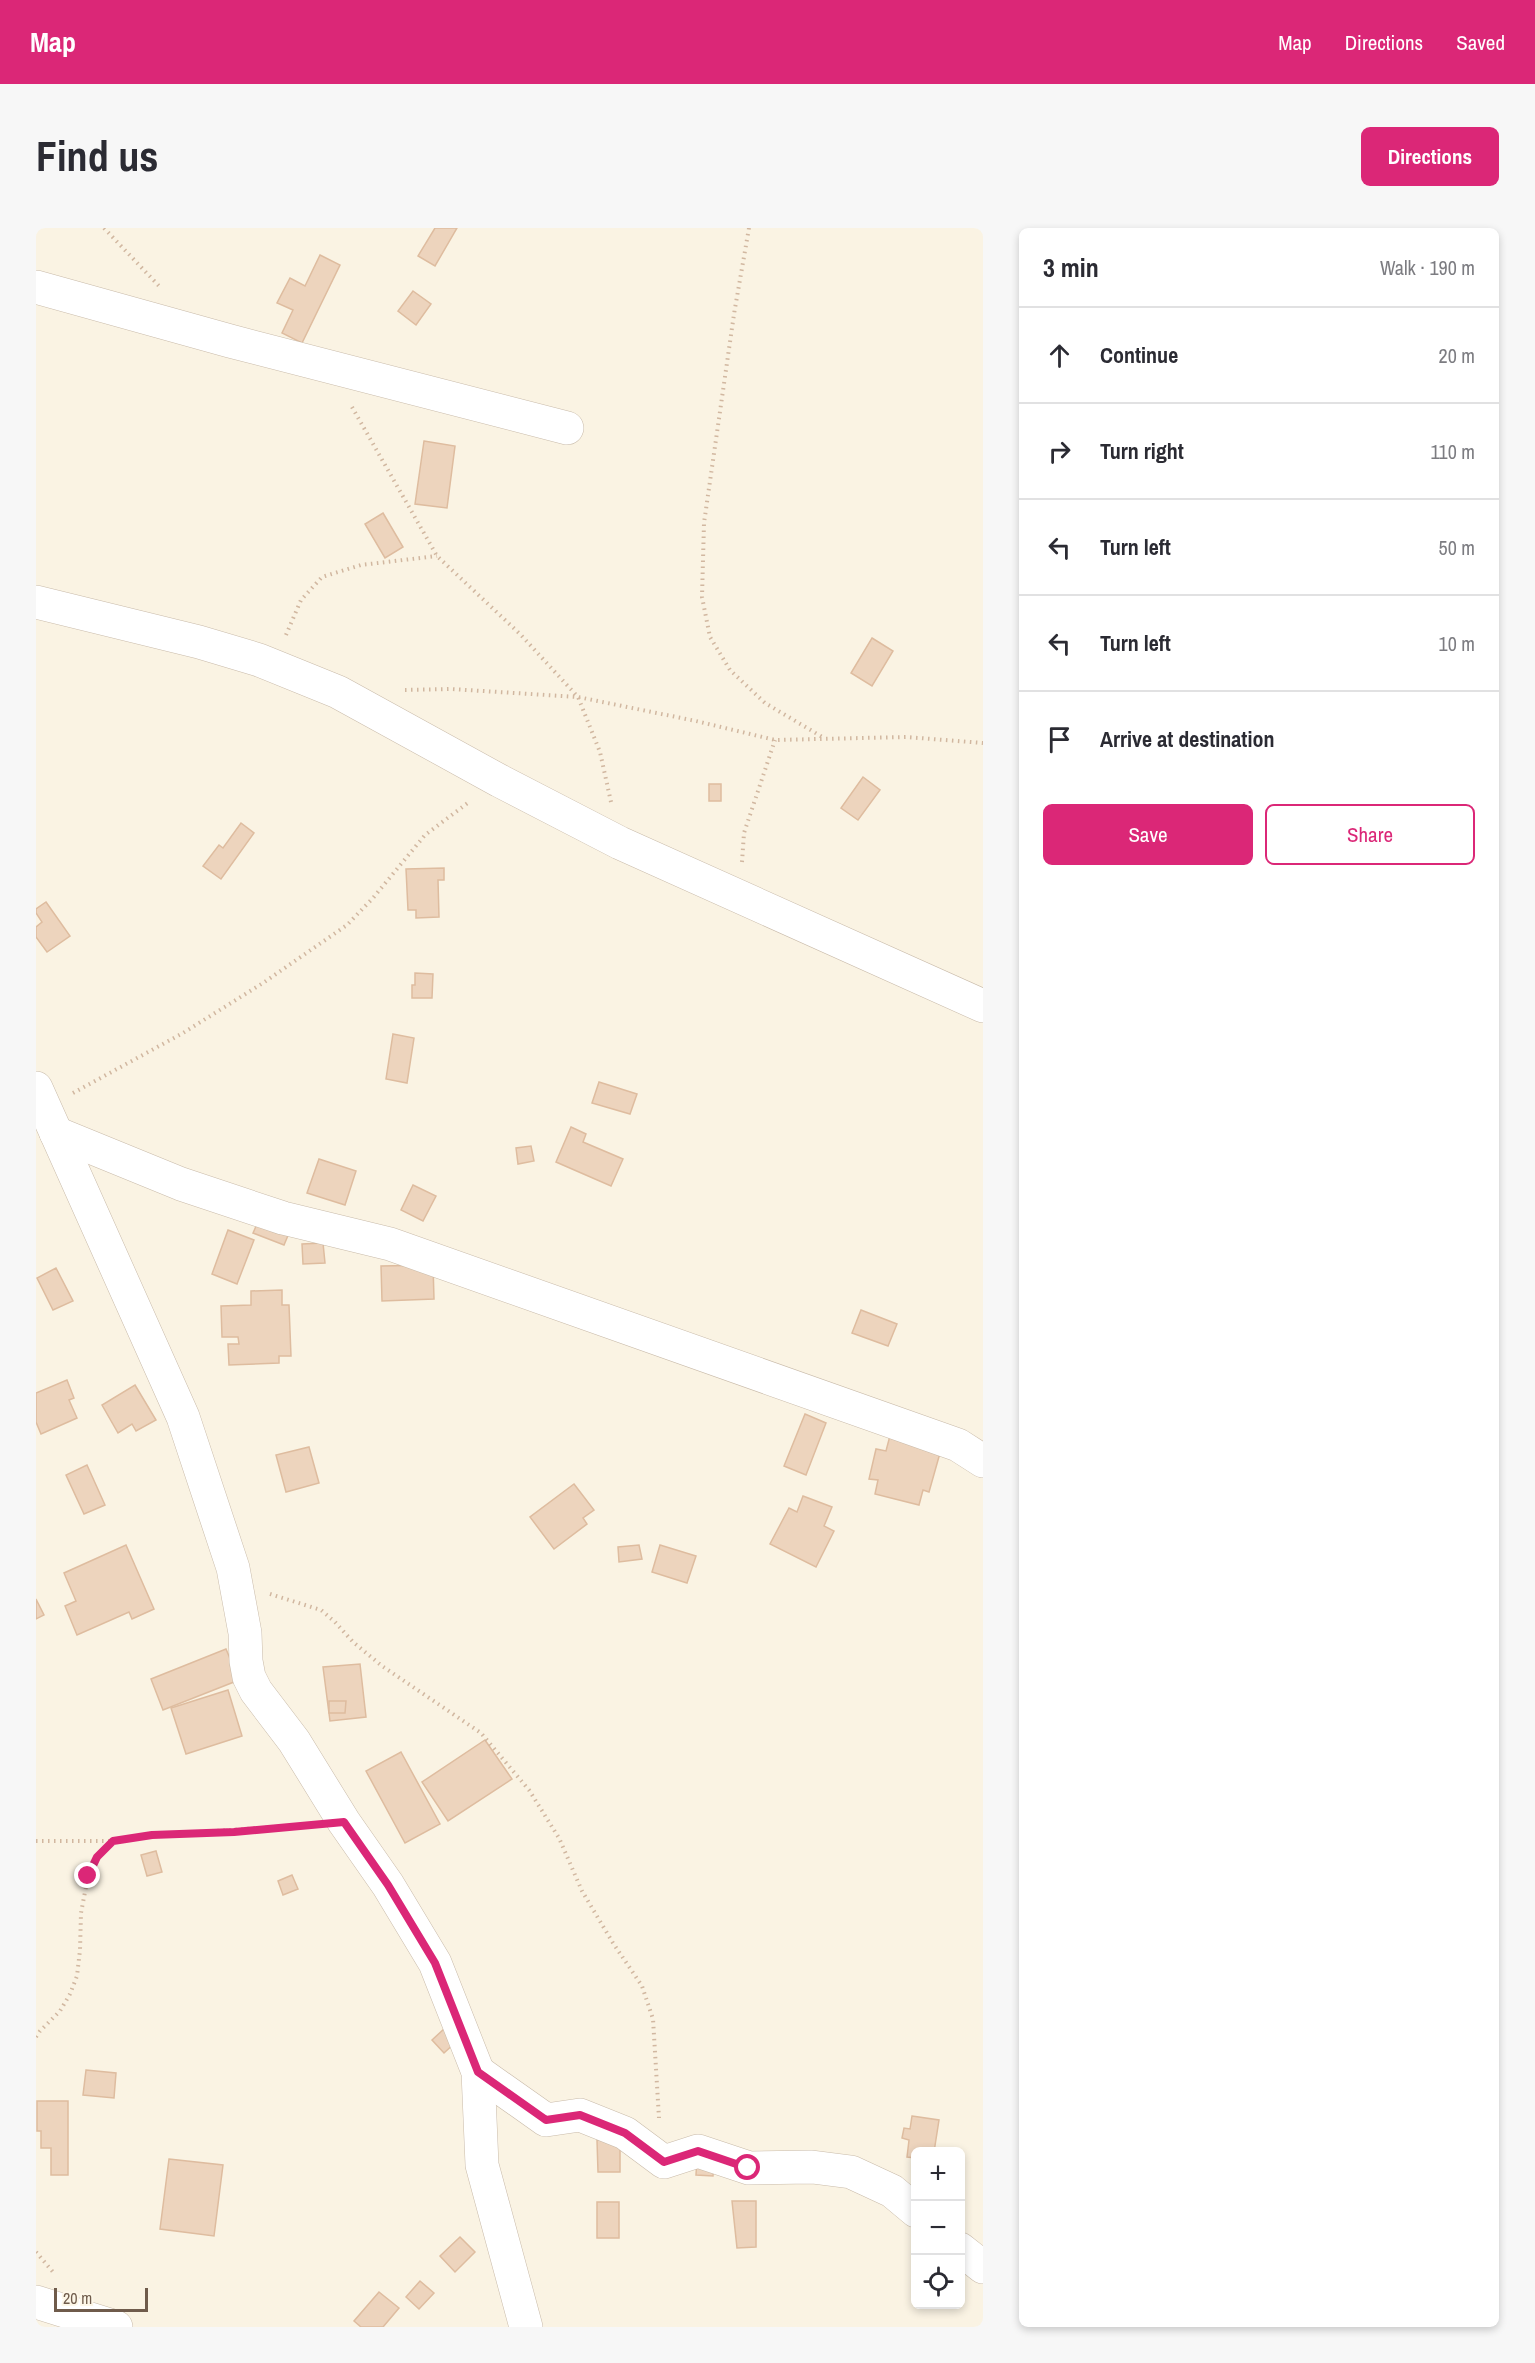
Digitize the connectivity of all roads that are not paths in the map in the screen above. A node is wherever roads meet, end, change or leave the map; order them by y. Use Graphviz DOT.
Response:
graph roads {
  1 [pos="36,287"];
  2 [pos="567,428"];
  3 [pos="36,602"];
  4 [pos="983,1006"];
  5 [pos="45,1110"];
  6 [pos="983,1461"];
  7 [pos="478,2072"];
  8 [pos="911,2208"];
  9 [pos="965,2253"];
  10 [pos="983,2267"];
  11 [pos="36,2302"];
  12 [pos="116,2327"];
  13 [pos="526,2327"];
  1 -- 2 [label="street"];
  3 -- 4 [label="street"];
  5 -- 6 [label="street"];
  5 -- 7 [label="street"];
  7 -- 8 [label="street"];
  7 -- 13 [label="street"];
  9 -- 10 [label="street"];
  11 -- 12 [label="street"];
}
